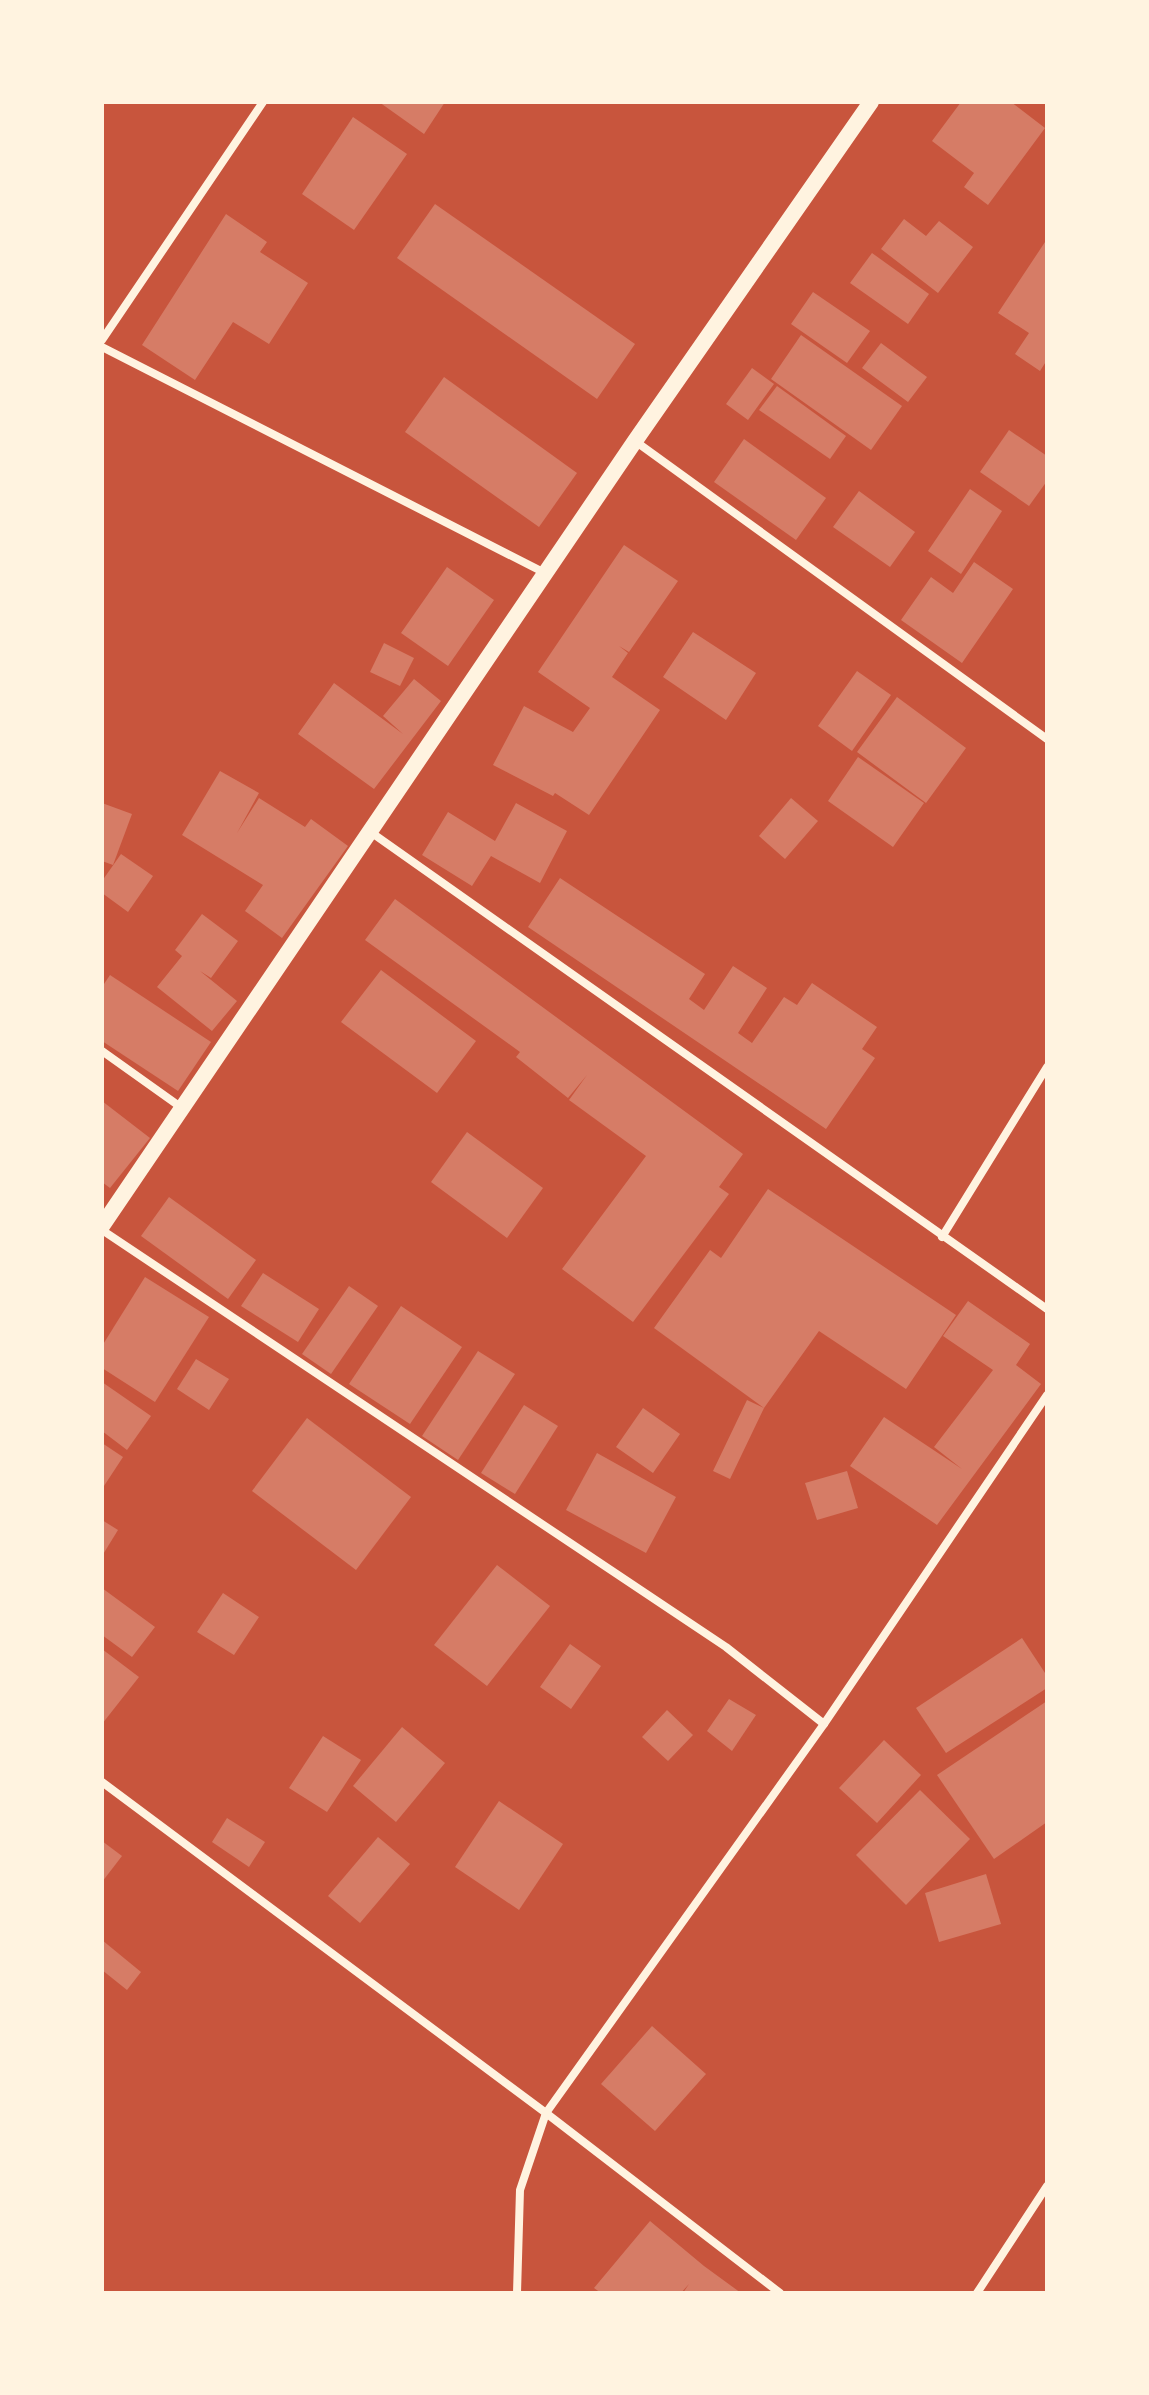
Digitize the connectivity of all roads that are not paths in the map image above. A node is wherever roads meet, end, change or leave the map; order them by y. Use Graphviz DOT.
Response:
graph roads {
  1 [pos="263,102"];
  2 [pos="871,102"];
  3 [pos="102,340"];
  4 [pos="102,347"];
  5 [pos="635,441"];
  6 [pos="546,573"];
  7 [pos="1047,739"];
  8 [pos="372,833"];
  9 [pos="102,1051"];
  10 [pos="1047,1067"];
  11 [pos="183,1108"];
  12 [pos="102,1228"];
  13 [pos="942,1237"];
  14 [pos="1047,1309"];
  15 [pos="1047,1395"];
  16 [pos="824,1724"];
  17 [pos="102,1782"];
  18 [pos="546,2113"];
  19 [pos="1047,2186"];
  20 [pos="517,2293"];
  21 [pos="780,2293"];
  22 [pos="977,2293"];
  1 -- 3 [label="street"];
  2 -- 5 [label="main road"];
  4 -- 6 [label="street"];
  5 -- 6 [label="main road"];
  5 -- 7 [label="street"];
  6 -- 8 [label="main road"];
  8 -- 11 [label="main road"];
  8 -- 13 [label="street"];
  9 -- 11 [label="street"];
  10 -- 13 [label="street"];
  11 -- 12 [label="main road"];
  12 -- 16 [label="street"];
  13 -- 14 [label="street"];
  15 -- 16 [label="street"];
  16 -- 18 [label="street"];
  17 -- 18 [label="street"];
  18 -- 20 [label="street"];
  18 -- 21 [label="street"];
  19 -- 22 [label="street"];
}
